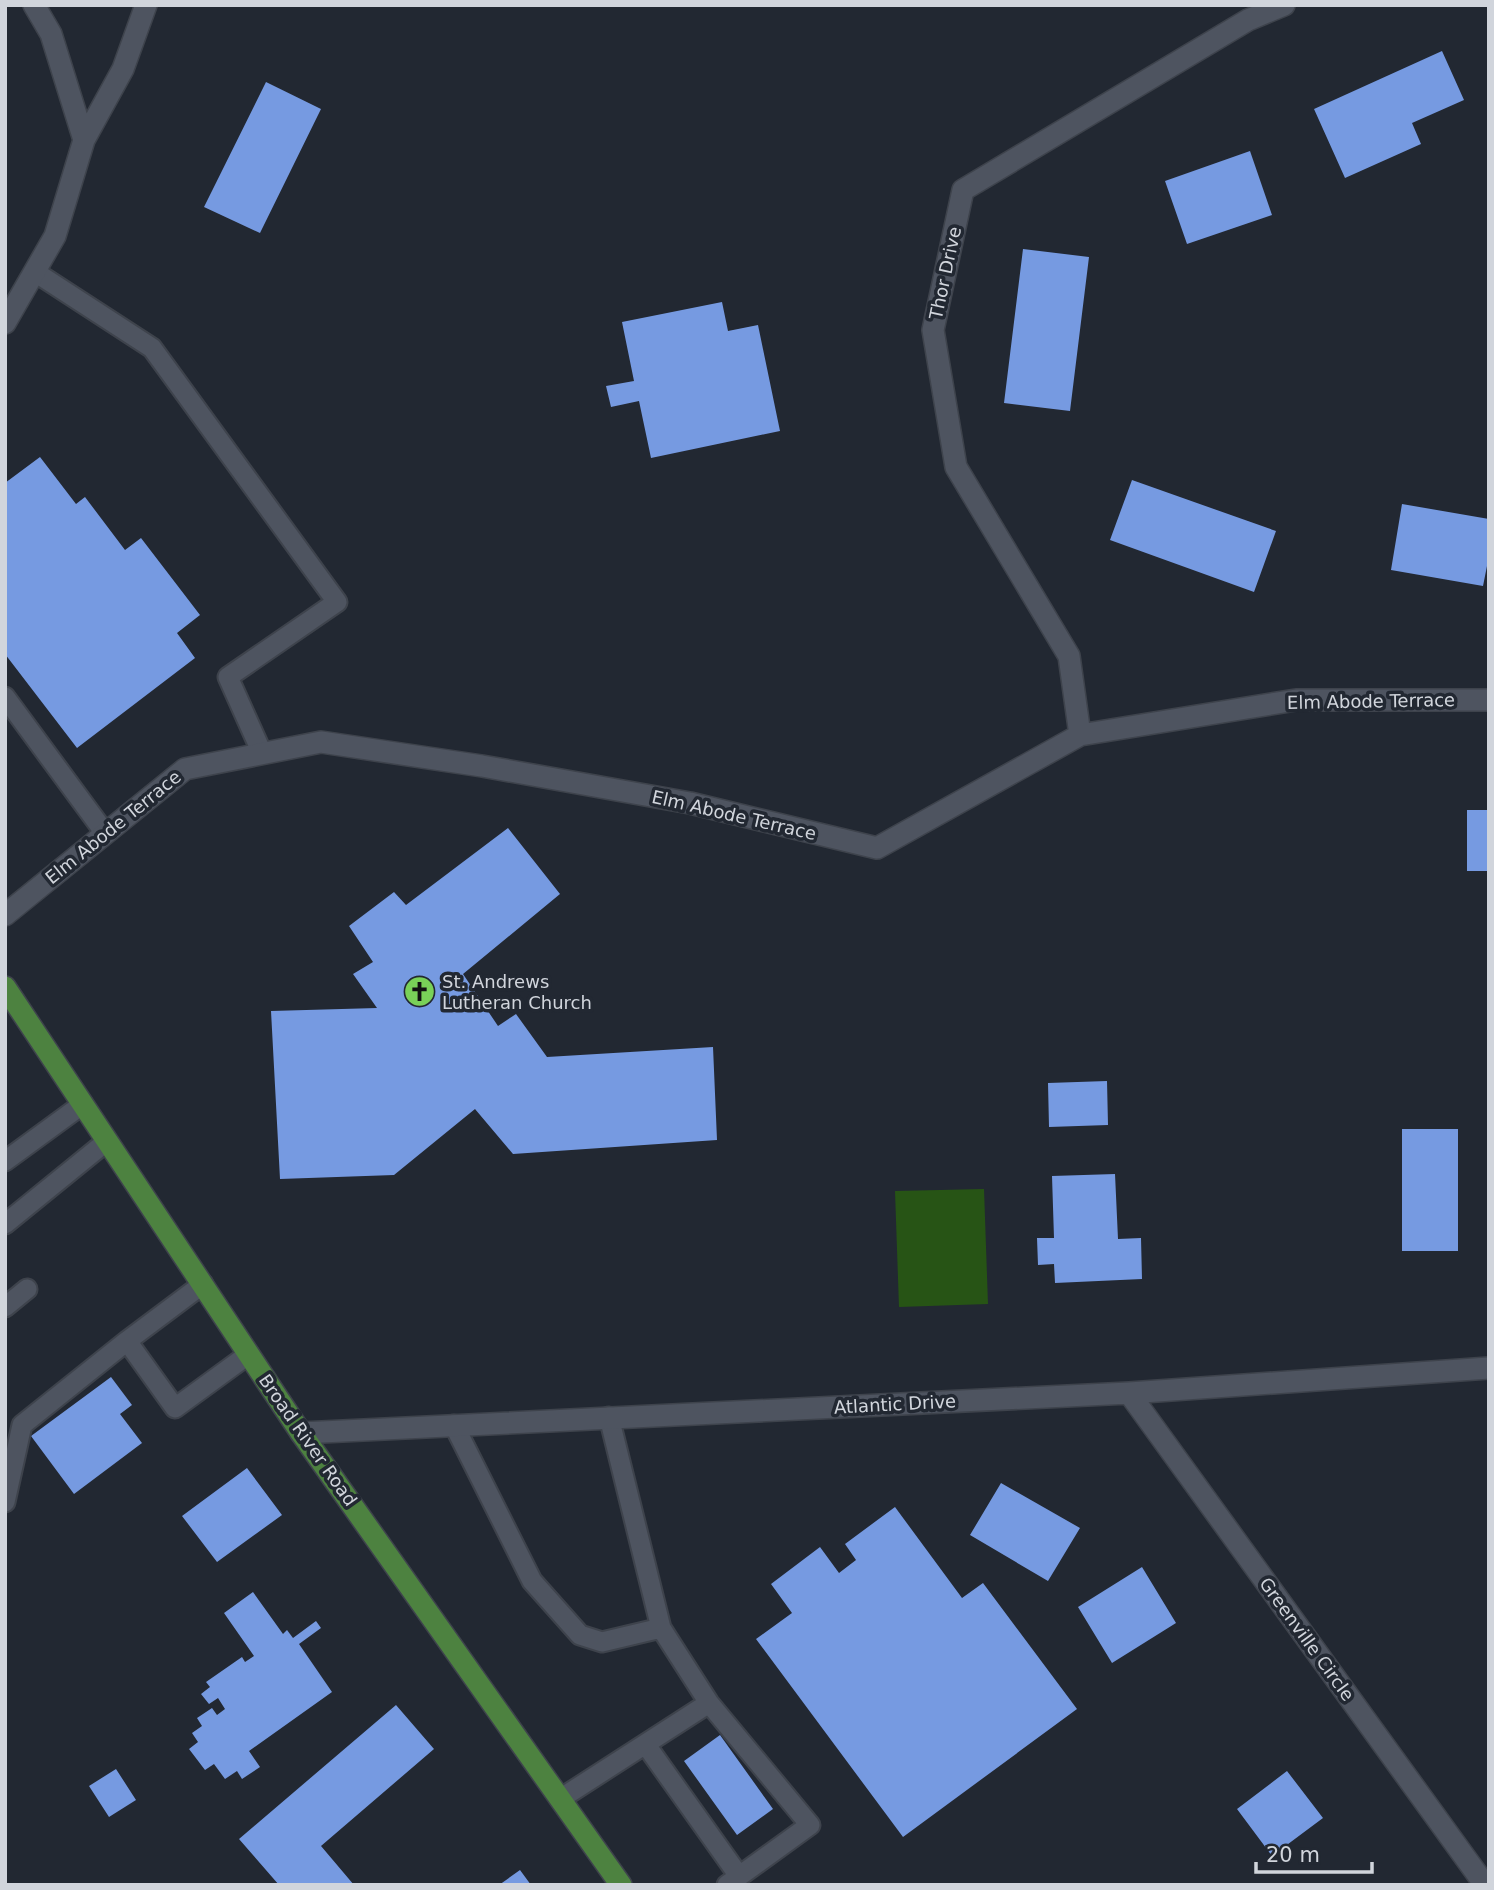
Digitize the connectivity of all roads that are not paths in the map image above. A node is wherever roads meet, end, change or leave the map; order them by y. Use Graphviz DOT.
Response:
graph roads {
  1 [pos="34,5"];
  2 [pos="146,5"];
  3 [pos="1284,5"];
  4 [pos="84,140"];
  5 [pos="35,272"];
  6 [pos="5,323"];
  7 [pos="5,698"];
  8 [pos="1489,700"];
  9 [pos="1080,736"];
  10 [pos="262,753"];
  11 [pos="105,834"];
  12 [pos="5,915"];
  13 [pos="5,987"];
  14 [pos="83,1104"];
  15 [pos="107,1141"];
  16 [pos="5,1161"];
  17 [pos="6,1222"];
  18 [pos="203,1284"];
  19 [pos="27,1289"];
  20 [pos="5,1307"];
  21 [pos="127,1341"];
  22 [pos="249,1354"];
  23 [pos="1489,1367"];
  24 [pos="1129,1392"];
  25 [pos="609,1418"];
  26 [pos="454,1425"];
  27 [pos="301,1433"];
  28 [pos="5,1502"];
  29 [pos="661,1628"];
  30 [pos="709,1703"];
  31 [pos="646,1745"];
  32 [pos="561,1799"];
  33 [pos="733,1880"];
  34 [pos="621,1885"];
  35 [pos="1485,1885"];
  1 -- 4 [label="street"];
  2 -- 4 [label="street"];
  3 -- 9 [label="street, Thor Drive"];
  4 -- 5 [label="street"];
  5 -- 6 [label="street"];
  5 -- 10 [label="lane"];
  7 -- 11 [label="lane"];
  8 -- 9 [label="street, Elm Abode Terrace"];
  9 -- 10 [label="street, Elm Abode Terrace"];
  10 -- 11 [label="street, Elm Abode Terrace"];
  11 -- 12 [label="street, Elm Abode Terrace"];
  13 -- 14 [label="main road, Broad River Road"];
  14 -- 15 [label="main road, Broad River Road"];
  14 -- 16 [label="lane"];
  15 -- 17 [label="lane"];
  15 -- 18 [label="main road, Broad River Road"];
  18 -- 21 [label="lane"];
  18 -- 22 [label="main road, Broad River Road"];
  19 -- 20 [label="lane"];
  21 -- 22 [label="lane"];
  21 -- 28 [label="lane"];
  22 -- 27 [label="main road, Broad River Road"];
  23 -- 24 [label="street, Atlantic Drive"];
  24 -- 25 [label="street, Atlantic Drive"];
  24 -- 35 [label="street, Greenville Circle"];
  25 -- 26 [label="street, Atlantic Drive"];
  25 -- 29 [label="lane"];
  26 -- 27 [label="street, Atlantic Drive"];
  26 -- 29 [label="lane"];
  27 -- 32 [label="main road, Broad River Road"];
  29 -- 30 [label="lane"];
  30 -- 31 [label="lane"];
  30 -- 33 [label="lane"];
  31 -- 32 [label="lane"];
  31 -- 33 [label="lane"];
  32 -- 34 [label="main road, Broad River Road"];
}
